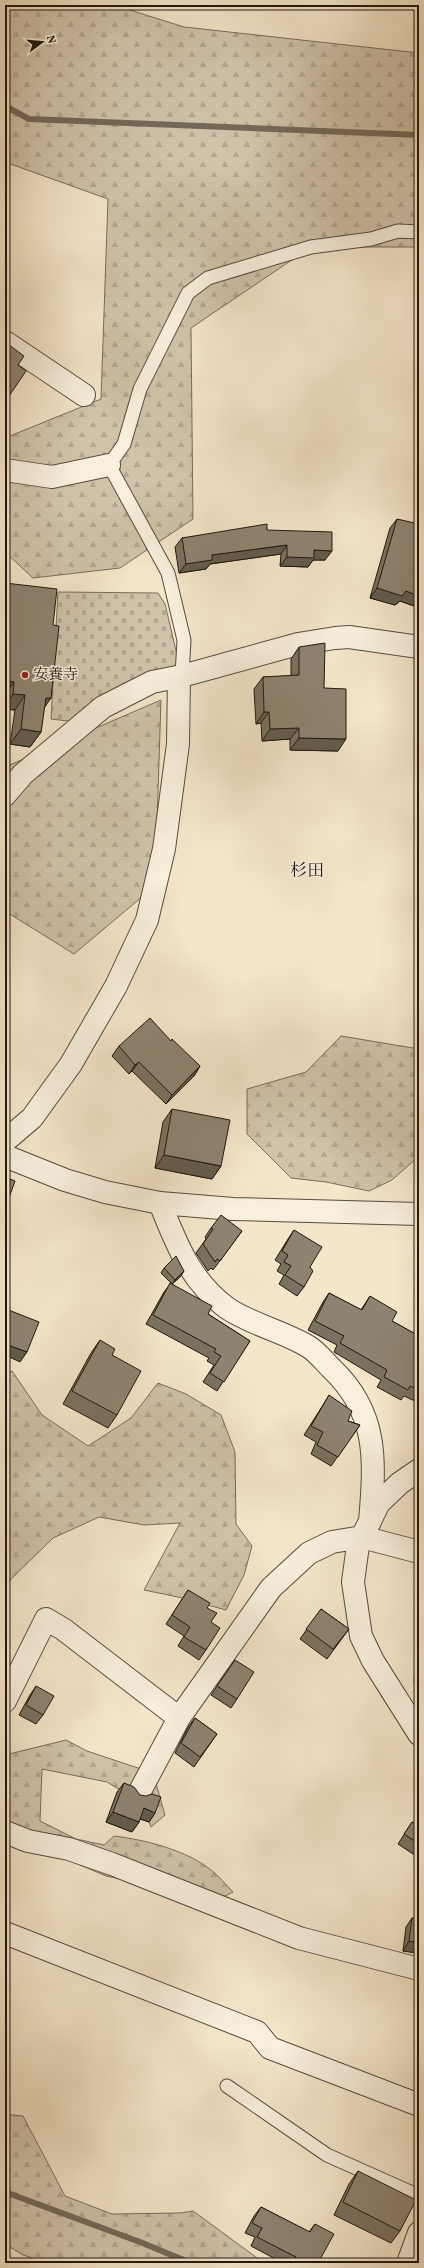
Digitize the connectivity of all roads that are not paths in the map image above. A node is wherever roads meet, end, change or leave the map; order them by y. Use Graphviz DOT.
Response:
graph roads {
  1 [pos="419,232"];
  2 [pos="5,342"];
  3 [pos="84,395"];
  4 [pos="109,465"];
  5 [pos="5,470"];
  6 [pos="419,648"];
  7 [pos="181,676"];
  8 [pos="5,795"];
  9 [pos="5,1141"];
  10 [pos="5,1156"];
  11 [pos="160,1203"];
  12 [pos="419,1214"];
  13 [pos="419,1470"];
  14 [pos="366,1530"];
  15 [pos="419,1552"];
  16 [pos="5,1701"];
  17 [pos="179,1718"];
  18 [pos="419,1734"];
  19 [pos="139,1793"];
  20 [pos="5,1832"];
  21 [pos="5,1933"];
  22 [pos="419,1969"];
  23 [pos="227,2086"];
  24 [pos="419,2105"];
  25 [pos="419,2196"];
  26 [pos="419,2233"];
  27 [pos="408,2263"];
  1 -- 4 [label="lane"];
  2 -- 3 [label="street"];
  4 -- 5 [label="street"];
  4 -- 7 [label="lane"];
  6 -- 7 [label="street"];
  7 -- 8 [label="street"];
  7 -- 9 [label="street"];
  10 -- 11 [label="street"];
  11 -- 12 [label="street"];
  11 -- 14 [label="street"];
  13 -- 14 [label="street"];
  14 -- 15 [label="street"];
  14 -- 17 [label="street"];
  14 -- 18 [label="street"];
  16 -- 17 [label="street"];
  17 -- 19 [label="street"];
  20 -- 22 [label="street"];
  21 -- 24 [label="street"];
  23 -- 25 [label="lane"];
  26 -- 27 [label="street"];
}
